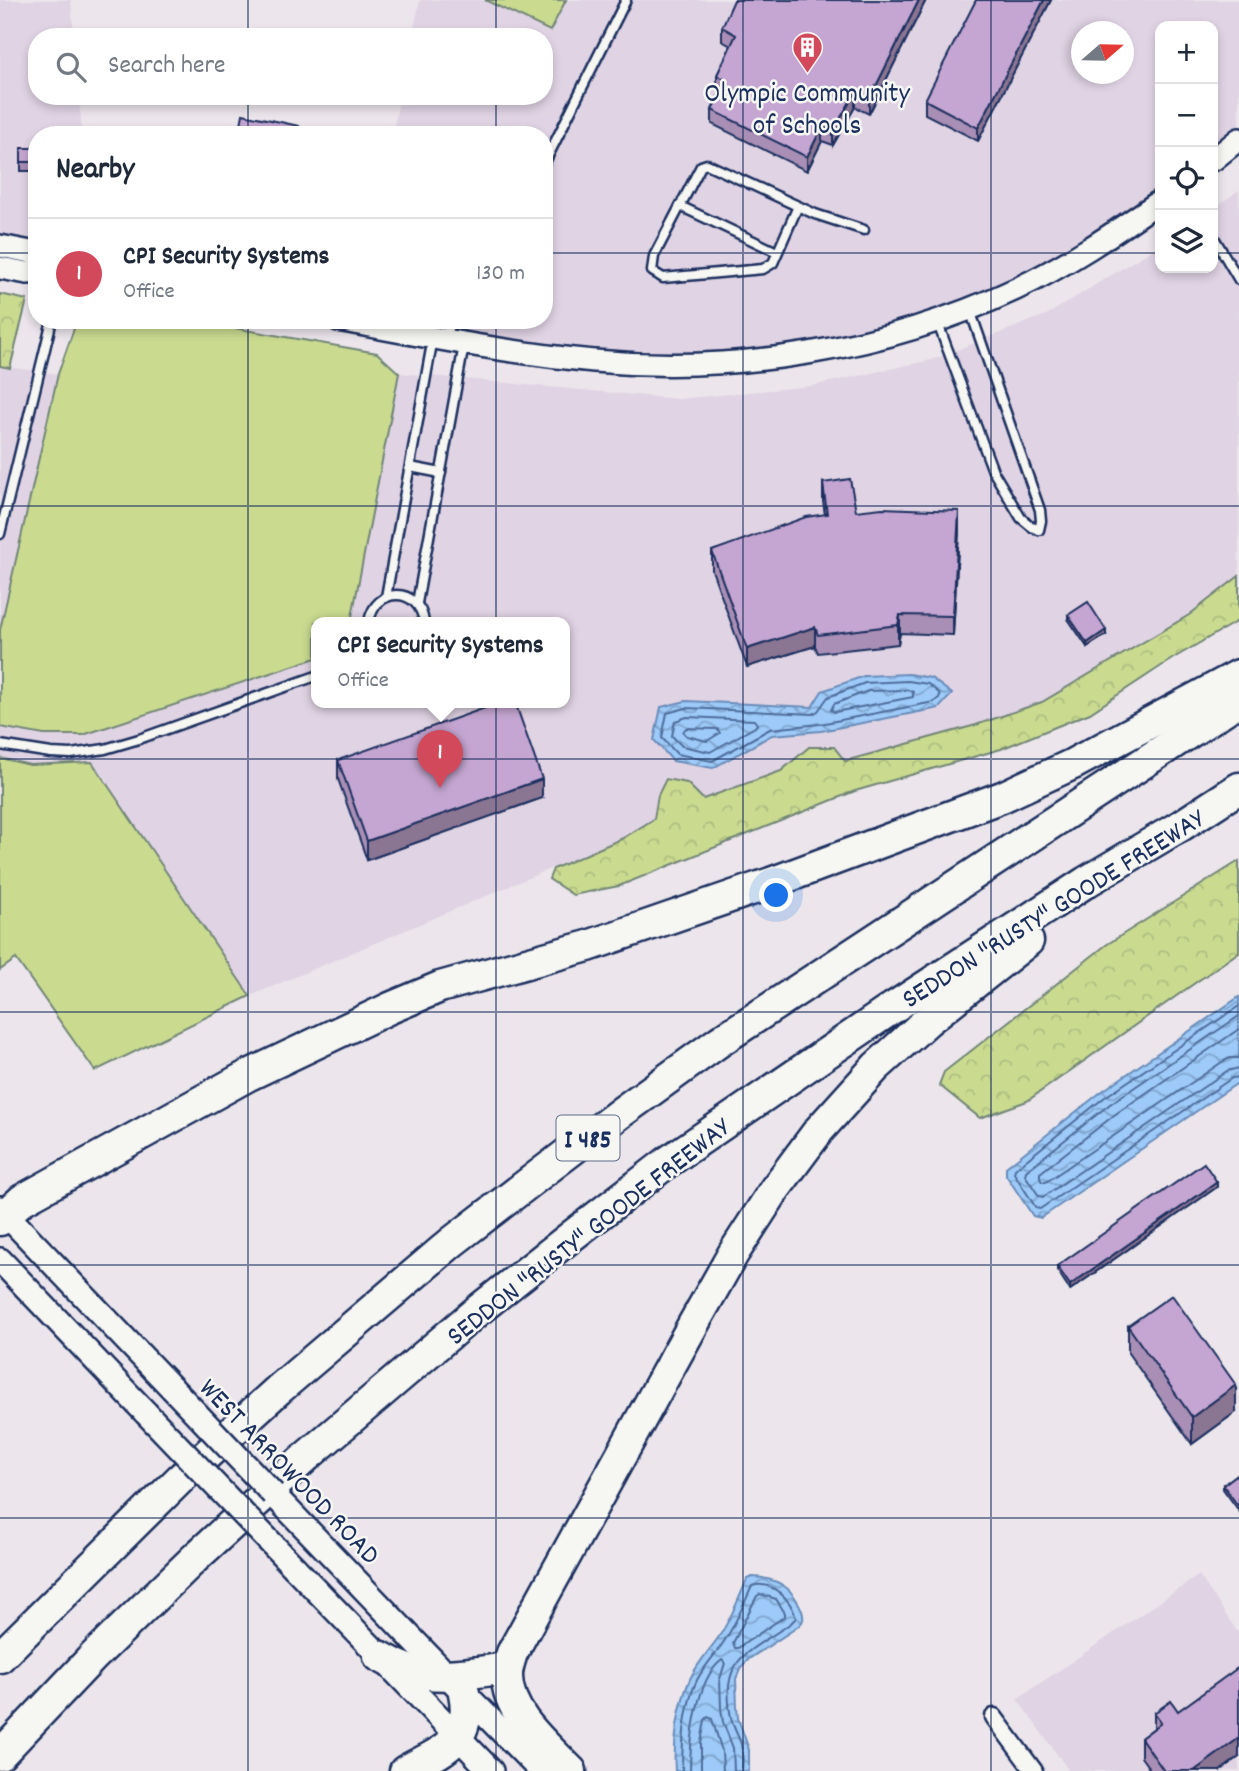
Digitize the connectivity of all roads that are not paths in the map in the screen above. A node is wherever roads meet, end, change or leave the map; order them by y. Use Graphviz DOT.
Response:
graph roads {
  1 [pos="626,0"];
  2 [pos="1239,139"];
  3 [pos="553,146"];
  4 [pos="1218,156"];
  5 [pos="1155,204"];
  6 [pos="680,206"];
  7 [pos="798,206"];
  8 [pos="864,230"];
  9 [pos="1218,244"];
  10 [pos="0,246"];
  11 [pos="28,251"];
  12 [pos="777,252"];
  13 [pos="0,268"];
  14 [pos="28,273"];
  15 [pos="1239,280"];
  16 [pos="970,309"];
  17 [pos="937,321"];
  18 [pos="50,329"];
  19 [pos="385,329"];
  20 [pos="446,329"];
  21 [pos="438,339"];
  22 [pos="464,344"];
  23 [pos="410,467"];
  24 [pos="441,473"];
  25 [pos="0,534"];
  26 [pos="386,597"];
  27 [pos="416,603"];
  28 [pos="370,617"];
  29 [pos="423,617"];
  30 [pos="1239,675"];
  31 [pos="311,678"];
  32 [pos="1239,700"];
  33 [pos="0,745"];
  34 [pos="1239,788"];
  35 [pos="1182,825"];
  36 [pos="2,1214"];
  37 [pos="0,1260"];
  38 [pos="379,1656"];
  39 [pos="0,1657"];
  40 [pos="507,1668"];
  41 [pos="455,1684"];
  42 [pos="993,1717"];
  43 [pos="458,1738"];
  44 [pos="0,1755"];
  45 [pos="405,1771"];
  46 [pos="491,1771"];
  47 [pos="541,1771"];
  48 [pos="571,1771"];
  49 [pos="1034,1771"];
  1 -- 3 [label="lane"];
  2 -- 4 [label="street"];
  5 -- 16 [label="street"];
  6 -- 7 [label="lane"];
  6 -- 12 [label="lane"];
  6 -- 12 [label="lane"];
  7 -- 8 [label="lane"];
  7 -- 12 [label="lane"];
  9 -- 15 [label="lane"];
  10 -- 11 [label="street"];
  13 -- 14 [label="street"];
  16 -- 17 [label="street"];
  16 -- 17 [label="lane"];
  17 -- 22 [label="street"];
  18 -- 25 [label="lane"];
  19 -- 21 [label="street"];
  20 -- 21 [label="lane"];
  21 -- 22 [label="street"];
  21 -- 23 [label="lane"];
  22 -- 24 [label="lane"];
  23 -- 24 [label="lane"];
  23 -- 26 [label="lane"];
  24 -- 27 [label="lane"];
  26 -- 27 [label="lane"];
  26 -- 28 [label="lane"];
  27 -- 29 [label="lane"];
  30 -- 36 [label="highway"];
  31 -- 33 [label="lane"];
  32 -- 39 [label="highway, I 485"];
  34 -- 35 [label="highway, SEDDON \"RUSTY\" GOODE FREEWAY / I 485"];
  35 -- 40 [label="highway"];
  35 -- 44 [label="highway, SEDDON \"RUSTY\" GOODE FREEWAY / I 485"];
  36 -- 41 [label="main road, WEST ARROWOOD ROAD, bridge"];
  37 -- 38 [label="main road, bridge"];
  38 -- 41 [label="highway"];
  38 -- 43 [label="main road"];
  40 -- 41 [label="highway"];
  40 -- 48 [label="highway"];
  41 -- 43 [label="highway"];
  41 -- 47 [label="main road, WEST ARROWOOD ROAD"];
  42 -- 49 [label="street"];
  43 -- 45 [label="highway"];
  43 -- 46 [label="main road"];
}
